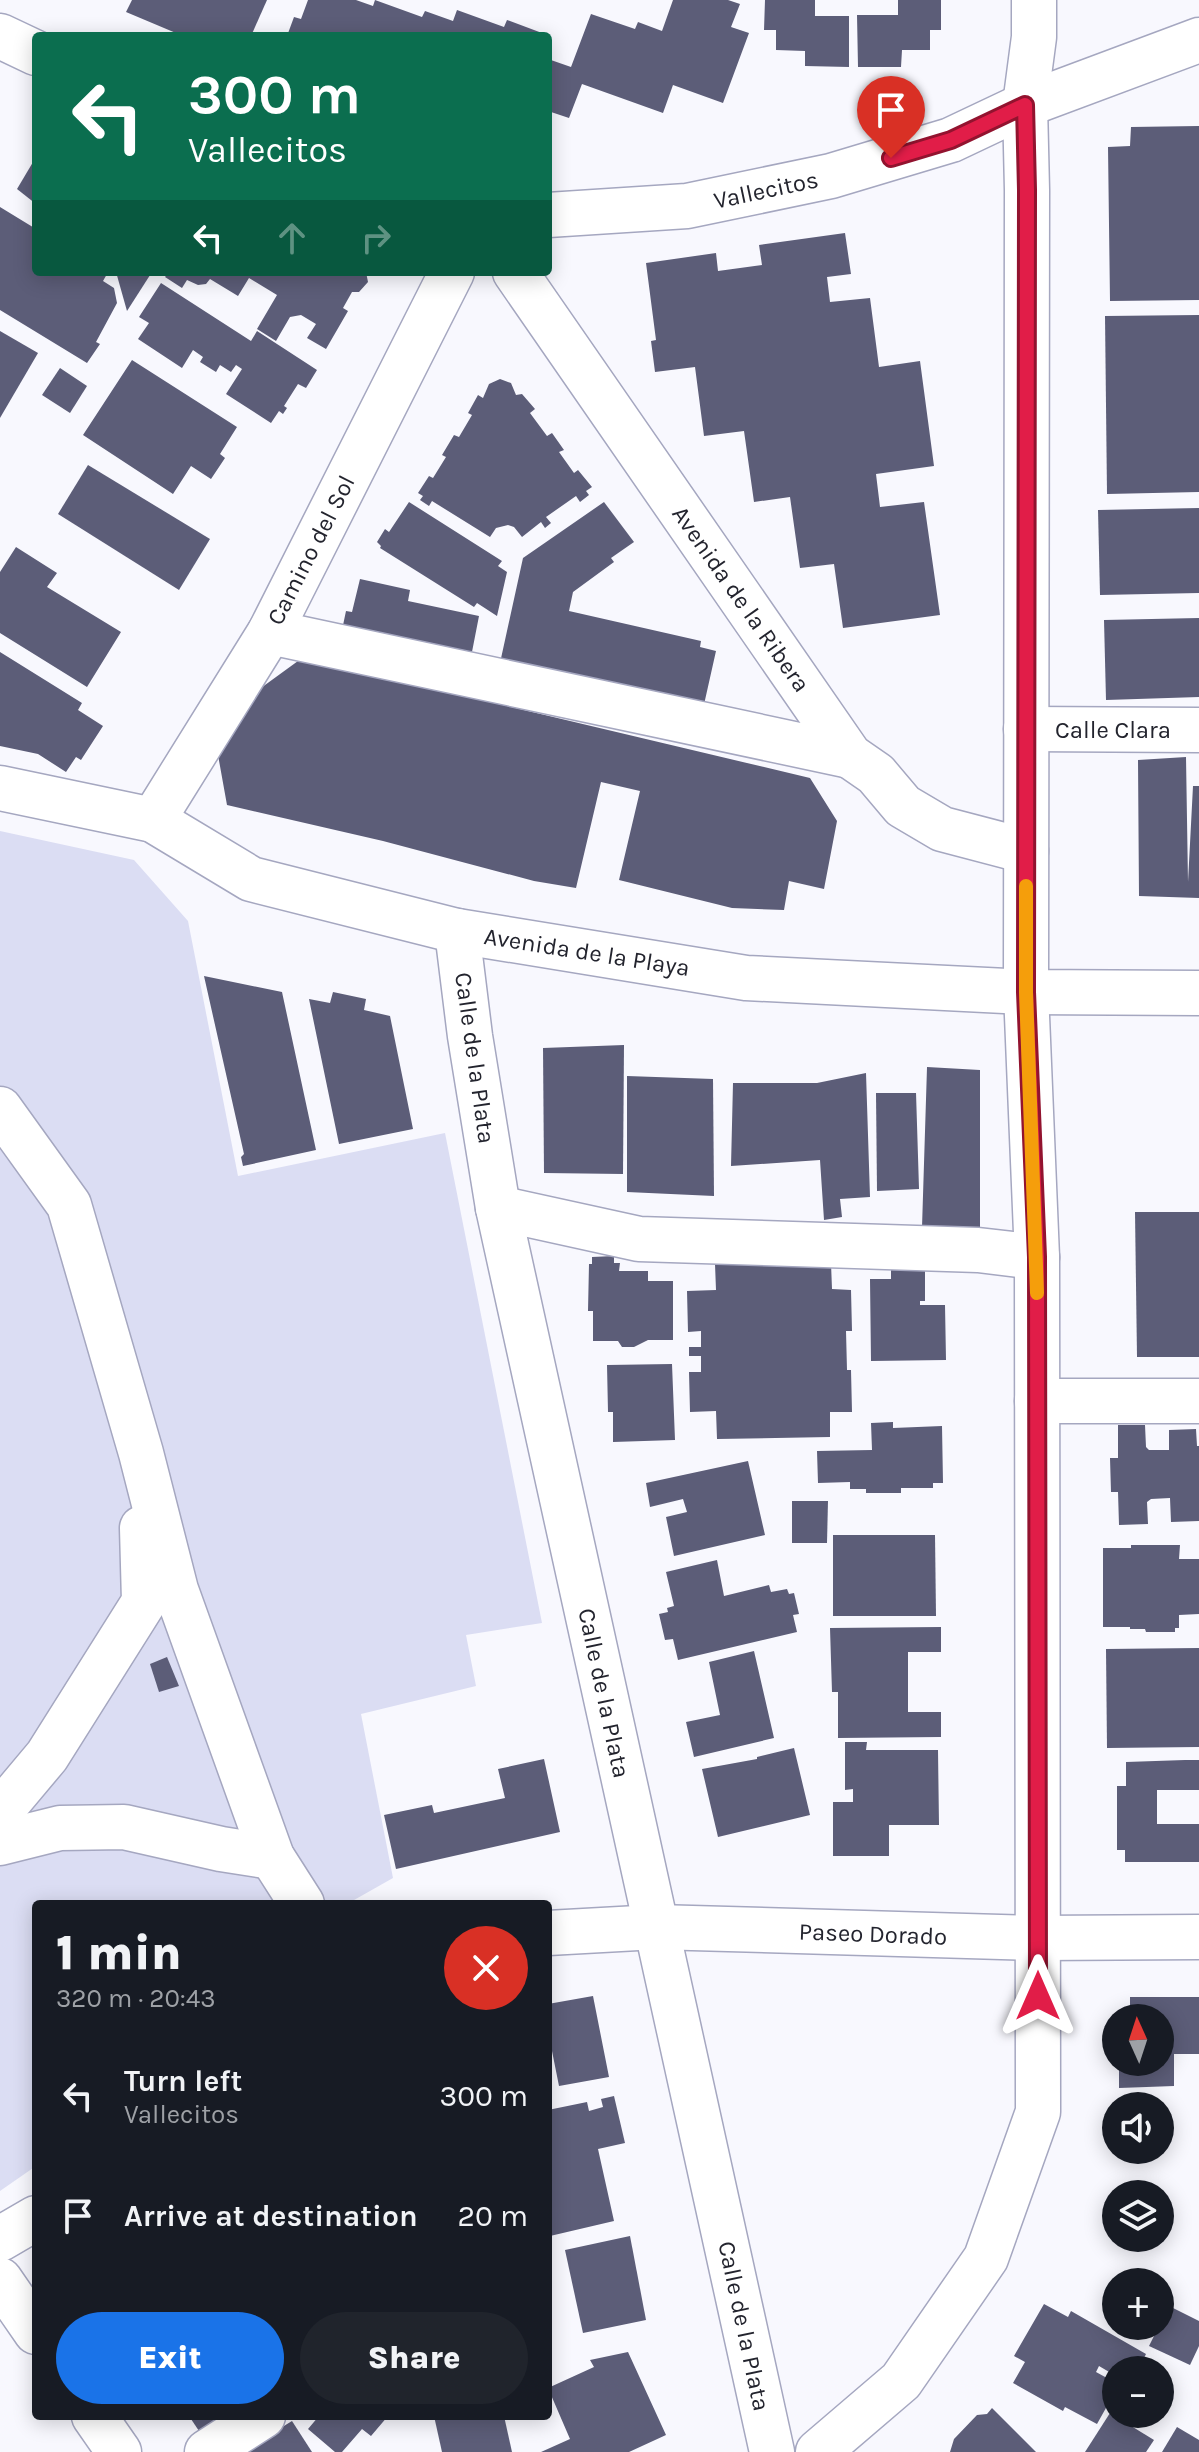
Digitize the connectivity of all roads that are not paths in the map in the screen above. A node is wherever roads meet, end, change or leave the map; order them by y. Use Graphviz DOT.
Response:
graph roads {
  1 [pos="1034,0"];
  2 [pos="0,36"];
  3 [pos="1199,40"];
  4 [pos="32,51"];
  5 [pos="1025,105"];
  6 [pos="552,215"];
  7 [pos="450,276"];
  8 [pos="518,276"];
  9 [pos="270,632"];
  10 [pos="1026,729"];
  11 [pos="1199,730"];
  12 [pos="850,756"];
  13 [pos="0,788"];
  14 [pos="153,820"];
  15 [pos="1026,851"];
  16 [pos="457,931"];
  17 [pos="1026,992"];
  18 [pos="1199,993"];
  19 [pos="0,1109"];
  20 [pos="498,1208"];
  21 [pos="1037,1257"];
  22 [pos="1037,1401"];
  23 [pos="1199,1401"];
  24 [pos="141,1453"];
  25 [pos="0,1812"];
  26 [pos="0,1843"];
  27 [pos="272,1857"];
  28 [pos="299,1900"];
  29 [pos="656,1927"];
  30 [pos="552,1933"];
  31 [pos="1199,1937"];
  32 [pos="1038,1938"];
  33 [pos="32,2220"];
  34 [pos="0,2239"];
  35 [pos="0,2280"];
  36 [pos="32,2326"];
  37 [pos="97,2420"];
  38 [pos="257,2420"];
  39 [pos="119,2452"];
  40 [pos="207,2452"];
  41 [pos="772,2452"];
  42 [pos="818,2452"];
  1 -- 5 [label="street"];
  2 -- 4 [label="street"];
  3 -- 5 [label="street, Vallecitos"];
  5 -- 6 [label="street, Vallecitos"];
  5 -- 10 [label="street"];
  7 -- 9 [label="street, Camino del Sol"];
  8 -- 12 [label="street, Avenida de la Ribera"];
  9 -- 12 [label="street"];
  9 -- 14 [label="street, Camino del Sol"];
  10 -- 11 [label="street, Calle Clara"];
  10 -- 15 [label="street"];
  12 -- 15 [label="street, Avenida de la Ribera"];
  13 -- 14 [label="street, Avenida de la Playa"];
  14 -- 16 [label="street, Avenida de la Playa"];
  15 -- 17 [label="street"];
  16 -- 17 [label="street, Avenida de la Playa"];
  16 -- 20 [label="street, Calle de la Plata"];
  17 -- 18 [label="street, Avenida de la Playa"];
  17 -- 21 [label="street"];
  19 -- 24 [label="street"];
  20 -- 21 [label="street"];
  20 -- 29 [label="street, Calle de la Plata"];
  21 -- 22 [label="street"];
  22 -- 23 [label="street"];
  22 -- 32 [label="street"];
  24 -- 25 [label="street"];
  24 -- 27 [label="street"];
  26 -- 27 [label="street"];
  27 -- 28 [label="street"];
  29 -- 30 [label="street, Paseo Dorado"];
  29 -- 32 [label="street, Paseo Dorado"];
  29 -- 41 [label="street, Calle de la Plata"];
  31 -- 32 [label="street, Paseo Dorado"];
  32 -- 42 [label="street"];
  33 -- 34 [label="street"];
  35 -- 36 [label="street"];
  37 -- 39 [label="street"];
  38 -- 40 [label="street"];
}
